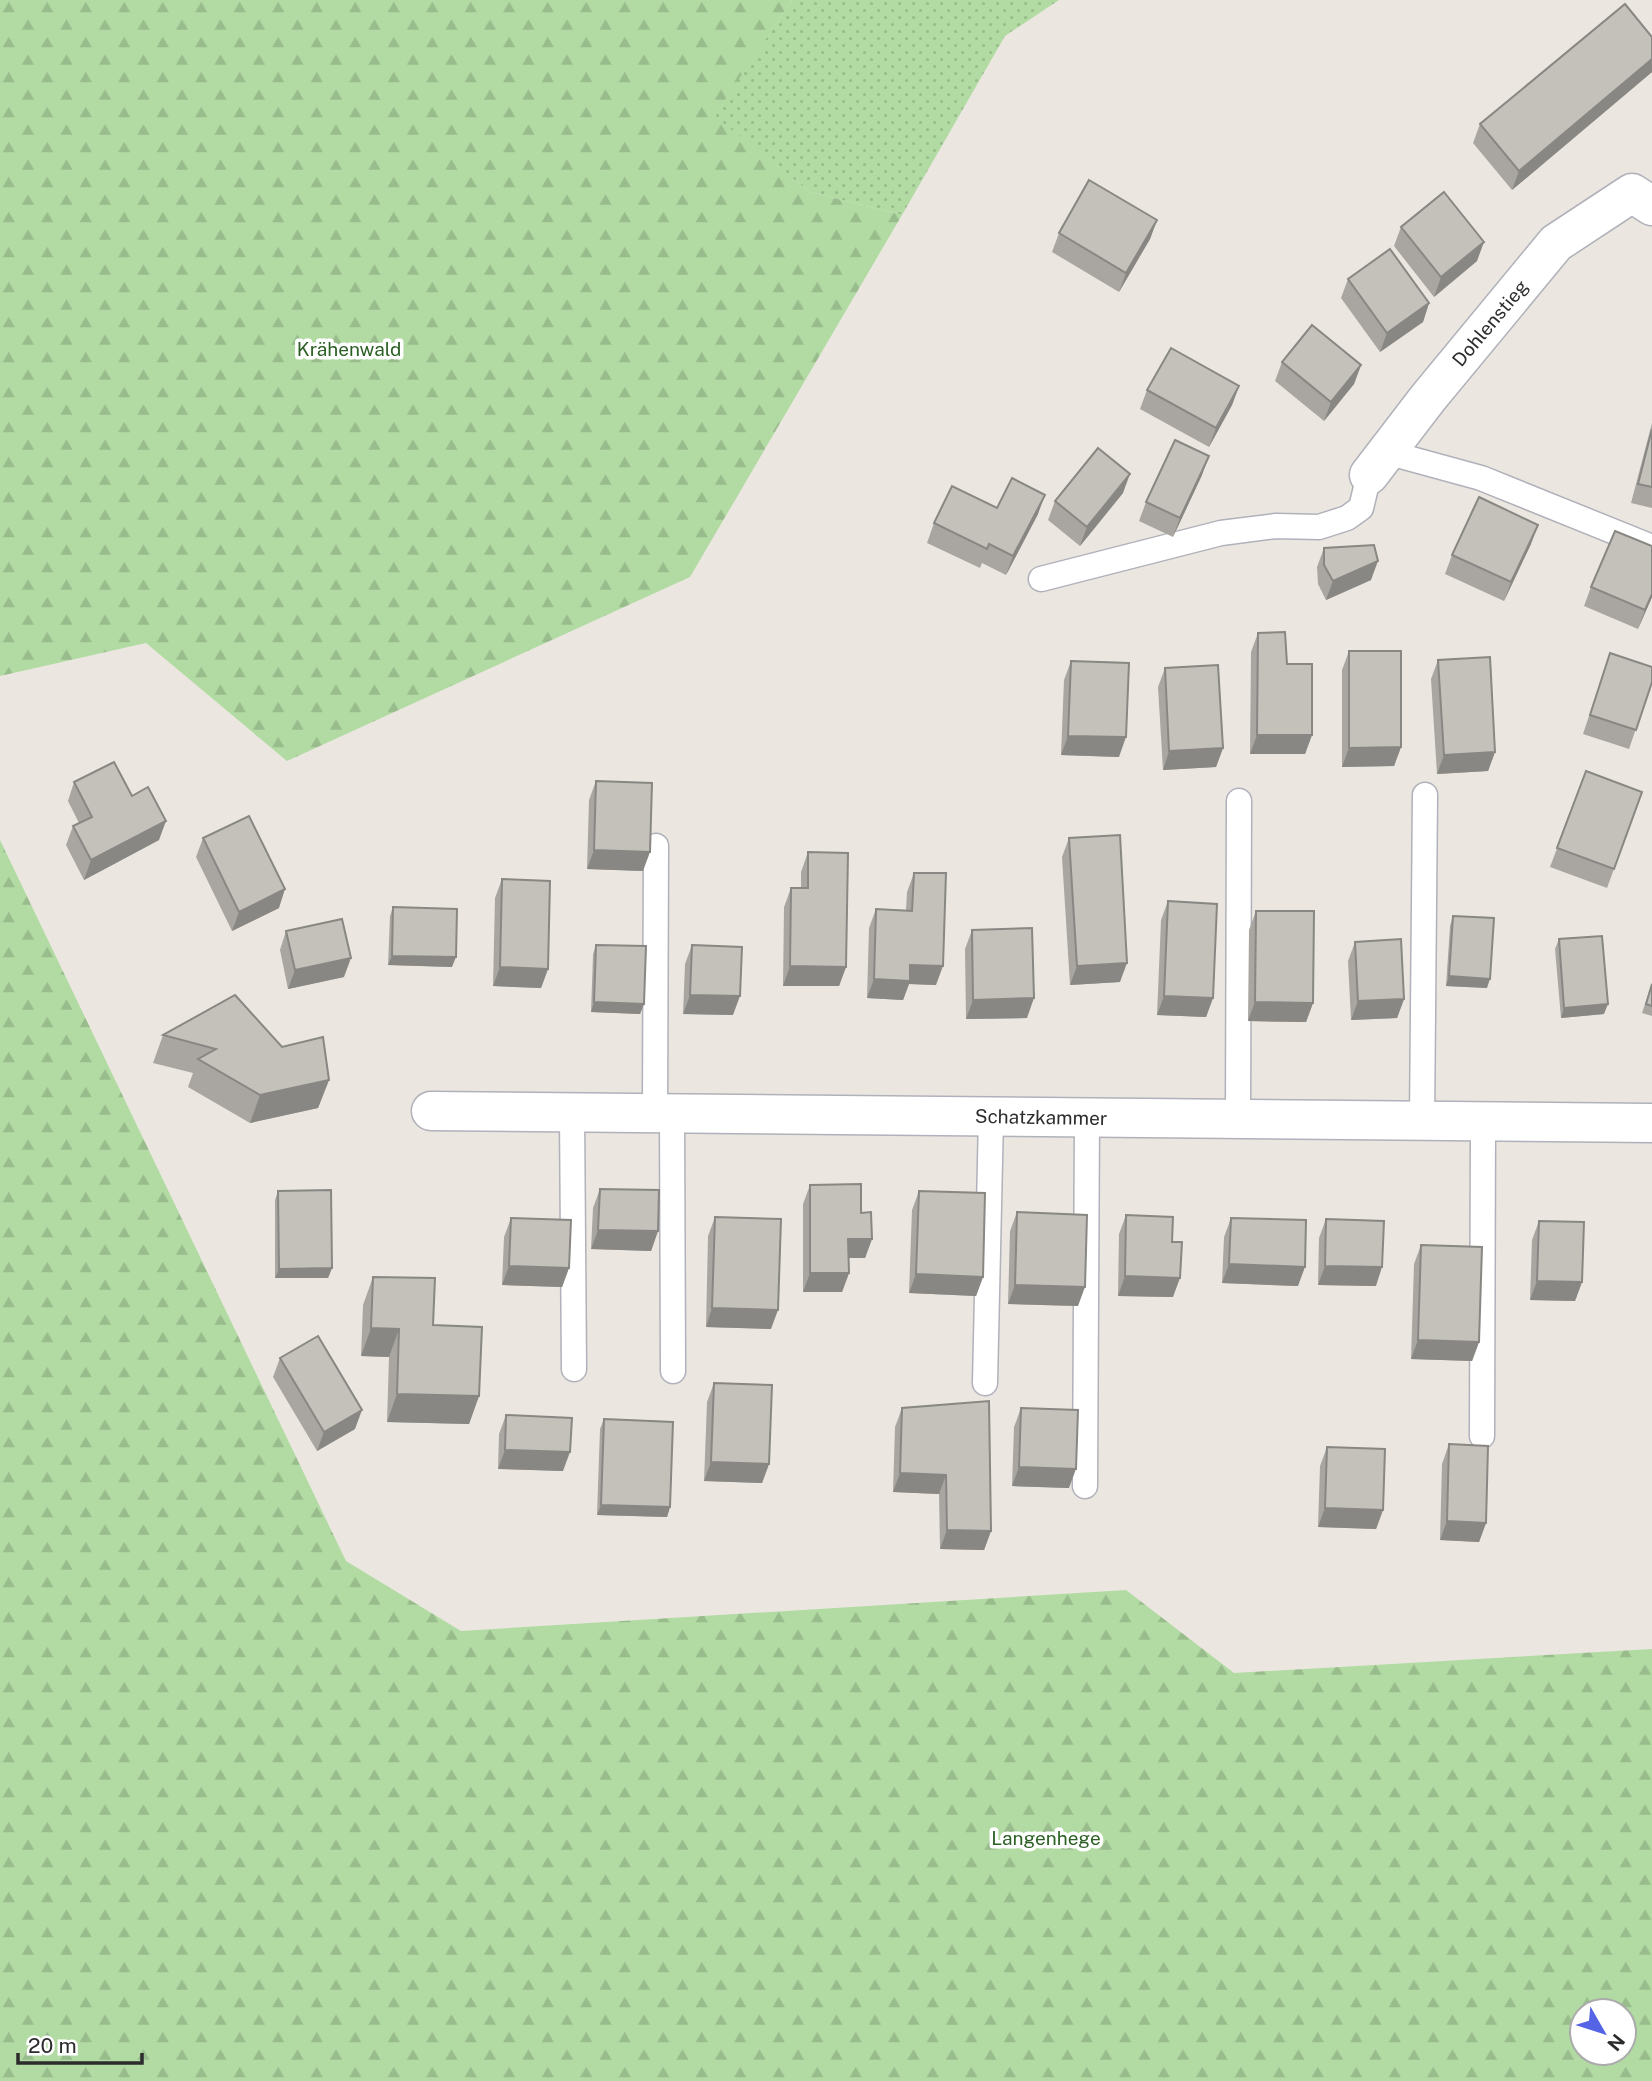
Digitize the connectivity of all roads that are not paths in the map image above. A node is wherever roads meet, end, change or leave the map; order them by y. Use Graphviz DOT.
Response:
graph roads {
  1 [pos="1645,192"];
  2 [pos="1378,463"];
  3 [pos="1652,547"];
  4 [pos="1041,579"];
  5 [pos="1424,795"];
  6 [pos="1239,801"];
  7 [pos="656,846"];
  8 [pos="431,1111"];
  9 [pos="572,1113"];
  10 [pos="664,1114"];
  11 [pos="991,1117"];
  12 [pos="1087,1118"];
  13 [pos="1238,1119"];
  14 [pos="1422,1121"];
  15 [pos="1483,1122"];
  16 [pos="1652,1123"];
  17 [pos="574,1369"];
  18 [pos="673,1371"];
  19 [pos="985,1383"];
  20 [pos="1482,1436"];
  21 [pos="1086,1486"];
  1 -- 2 [label="street, Dohlenstieg"];
  2 -- 3 [label="lane"];
  2 -- 4 [label="lane"];
  5 -- 14 [label="lane"];
  6 -- 13 [label="lane"];
  7 -- 10 [label="lane"];
  8 -- 9 [label="street, Schatzkammer"];
  9 -- 10 [label="street, Schatzkammer"];
  9 -- 17 [label="lane"];
  10 -- 11 [label="street, Schatzkammer"];
  10 -- 18 [label="lane"];
  11 -- 12 [label="street, Schatzkammer"];
  11 -- 19 [label="lane"];
  12 -- 13 [label="street, Schatzkammer"];
  12 -- 21 [label="lane"];
  13 -- 14 [label="street, Schatzkammer"];
  14 -- 15 [label="street, Schatzkammer"];
  15 -- 16 [label="street, Schatzkammer"];
  15 -- 20 [label="lane"];
}
